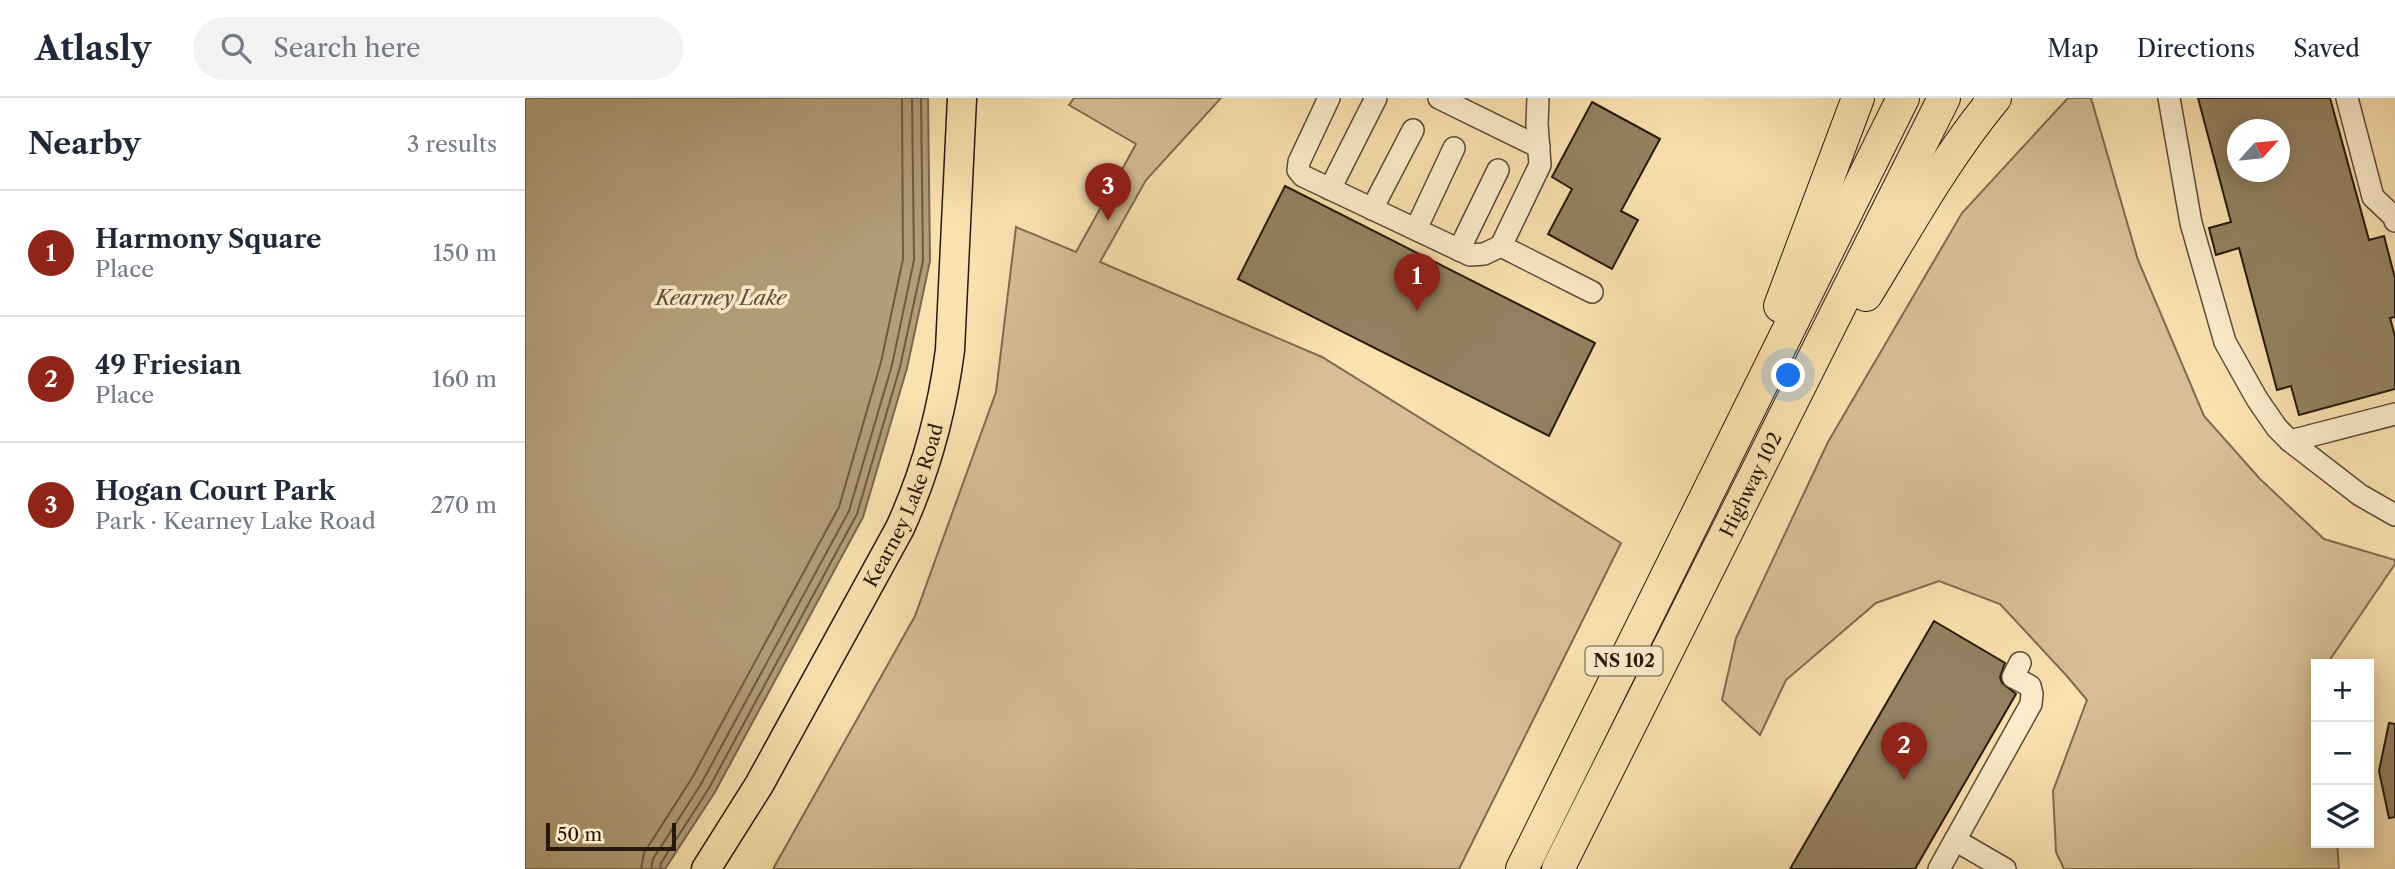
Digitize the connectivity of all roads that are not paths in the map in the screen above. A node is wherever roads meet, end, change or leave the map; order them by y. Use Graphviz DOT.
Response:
graph roads {
  1 [pos="962,98"];
  2 [pos="1329,98"];
  3 [pos="1376,98"];
  4 [pos="1439,98"];
  5 [pos="1538,98"];
  6 [pos="1858,98"];
  7 [pos="1903,98"];
  8 [pos="1944,98"];
  9 [pos="1995,98"];
  10 [pos="2169,98"];
  11 [pos="2347,98"];
  12 [pos="1413,130"];
  13 [pos="1539,147"];
  14 [pos="1454,149"];
  15 [pos="1498,170"];
  16 [pos="1330,189"];
  17 [pos="1372,209"];
  18 [pos="2395,221"];
  19 [pos="1416,229"];
  20 [pos="1501,246"];
  21 [pos="1459,250"];
  22 [pos="1592,292"];
  23 [pos="2395,414"];
  24 [pos="2290,441"];
  25 [pos="1727,452"];
  26 [pos="1759,469"];
  27 [pos="2395,515"];
  28 [pos="2021,663"];
  29 [pos="1955,840"];
  30 [pos="706,869"];
  31 [pos="1522,869"];
  32 [pos="1558,869"];
  33 [pos="1939,869"];
  34 [pos="2005,869"];
  1 -- 30 [label="main road, Kearney Lake Road"];
  2 -- 16 [label="lane"];
  3 -- 16 [label="lane"];
  4 -- 13 [label="lane"];
  5 -- 13 [label="lane"];
  6 -- 25 [label="highway"];
  7 -- 25 [label="highway, Highway 102 / NS 102"];
  8 -- 26 [label="highway, Highway 102 / NS 102"];
  9 -- 26 [label="highway"];
  10 -- 24 [label="lane"];
  11 -- 18 [label="lane"];
  12 -- 17 [label="lane"];
  13 -- 20 [label="lane"];
  14 -- 19 [label="lane"];
  15 -- 21 [label="lane"];
  16 -- 17 [label="lane"];
  17 -- 19 [label="lane"];
  19 -- 21 [label="lane"];
  20 -- 21 [label="lane"];
  20 -- 22 [label="lane"];
  23 -- 24 [label="lane"];
  24 -- 27 [label="lane"];
  25 -- 31 [label="highway, Highway 102 / NS 102"];
  26 -- 32 [label="highway, Highway 102 / NS 102"];
  28 -- 29 [label="lane"];
  29 -- 33 [label="lane"];
  29 -- 34 [label="lane"];
}
